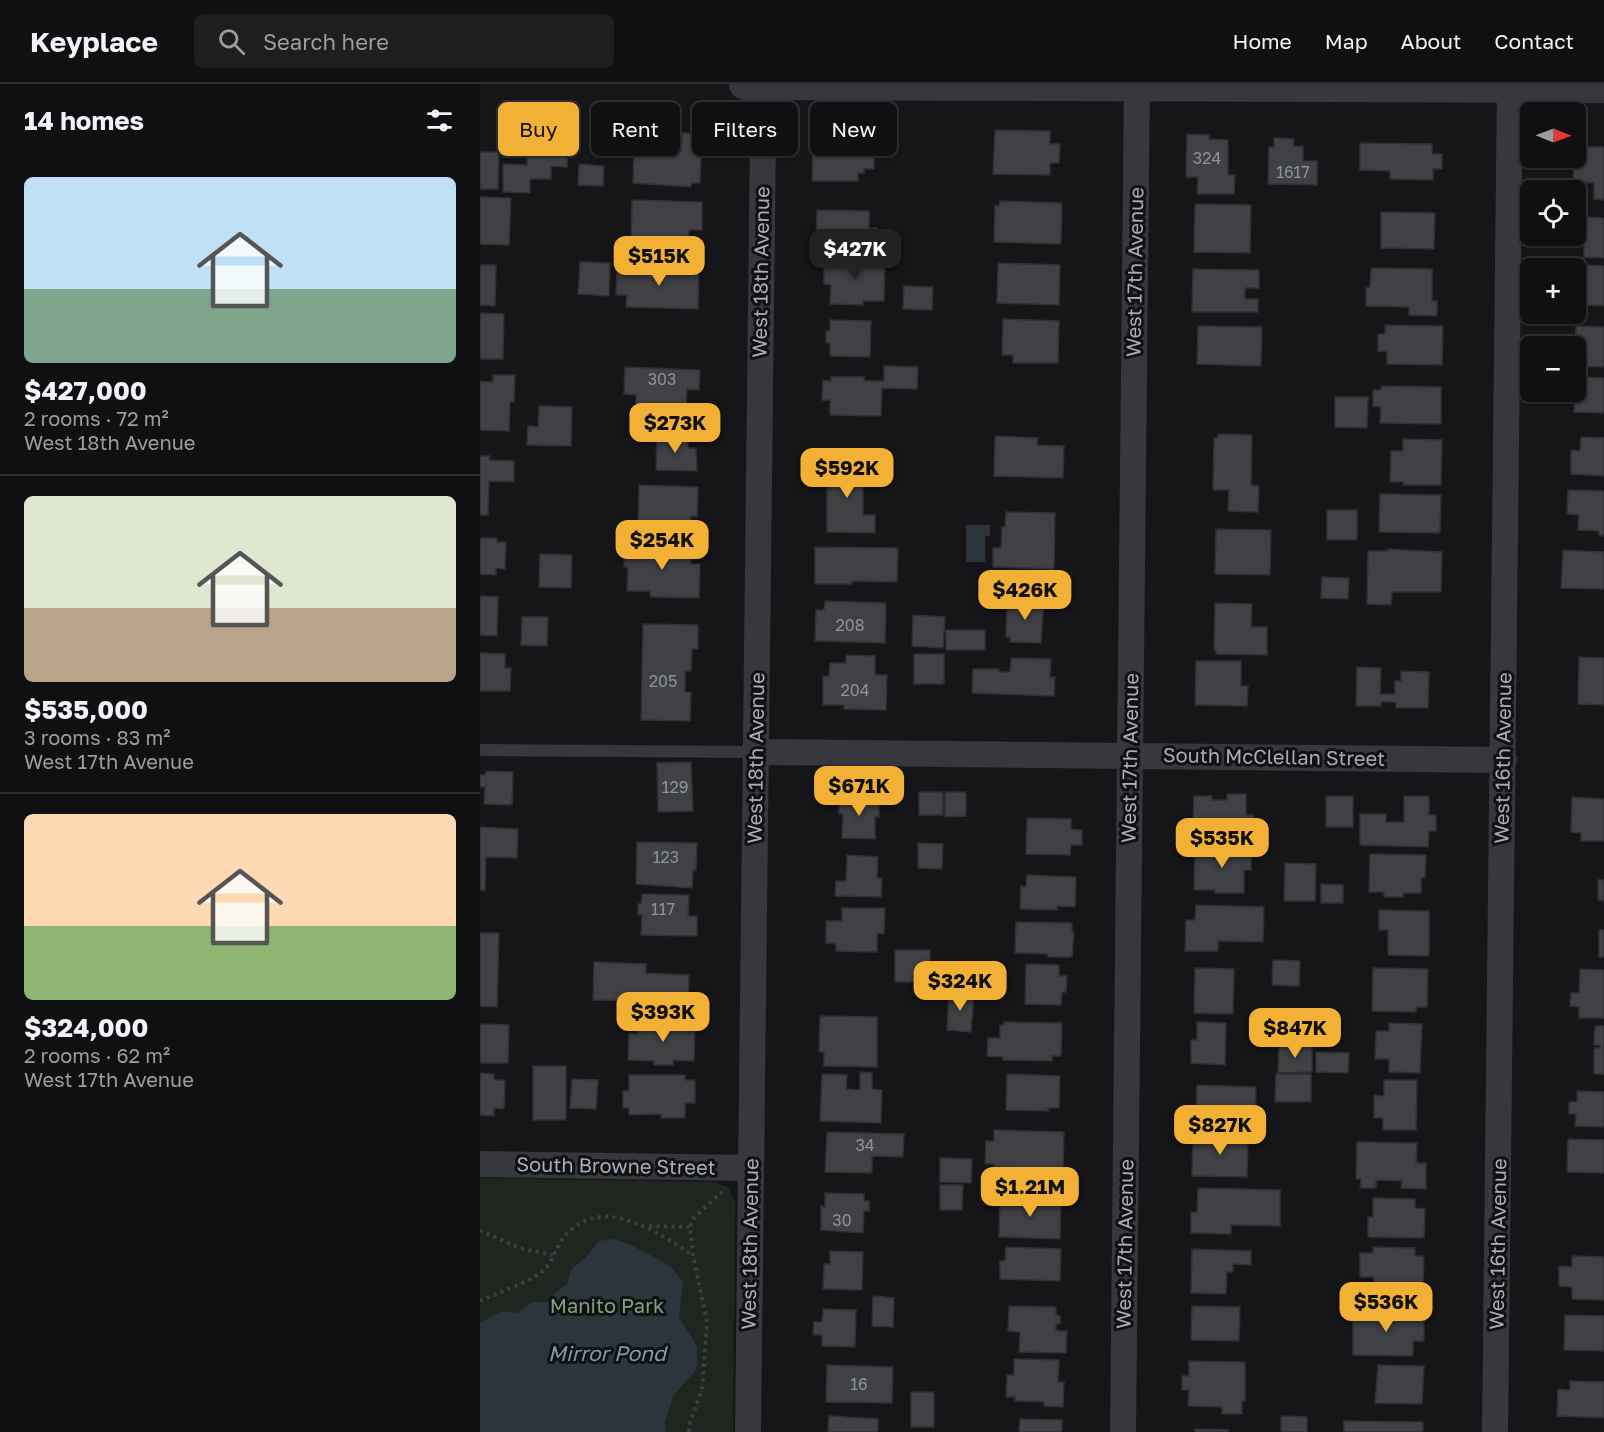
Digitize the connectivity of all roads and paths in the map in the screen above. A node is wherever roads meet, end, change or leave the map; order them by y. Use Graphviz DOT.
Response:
graph roads {
  1 [pos="745,84"];
  2 [pos="768,84"];
  3 [pos="879,84"];
  4 [pos="1137,85"];
  5 [pos="1510,85"];
  6 [pos="1604,87"];
  7 [pos="480,750"];
  8 [pos="756,752"];
  9 [pos="1131,755"];
  10 [pos="1504,760"];
  11 [pos="480,1164"];
  12 [pos="751,1168"];
  13 [pos="726,1189"];
  14 [pos="646,1226"];
  15 [pos="690,1227"];
  16 [pos="480,1230"];
  17 [pos="553,1255"];
  18 [pos="693,1255"];
  19 [pos="480,1301"];
  20 [pos="690,1432"];
  21 [pos="748,1432"];
  22 [pos="1123,1432"];
  23 [pos="1495,1432"];
  1 -- 2 [label="street"];
  2 -- 3 [label="street"];
  2 -- 8 [label="street, West 18th Avenue"];
  3 -- 4 [label="street"];
  4 -- 5 [label="street"];
  4 -- 9 [label="street, West 17th Avenue"];
  5 -- 6 [label="street"];
  5 -- 10 [label="street, West 16th Avenue"];
  7 -- 8 [label="lane"];
  8 -- 9 [label="street, South McClellan Street"];
  8 -- 12 [label="street, West 18th Avenue"];
  9 -- 10 [label="street, South McClellan Street"];
  9 -- 22 [label="street, West 17th Avenue"];
  10 -- 23 [label="street, West 16th Avenue"];
  11 -- 12 [label="street, South Browne Street"];
  12 -- 21 [label="street, West 18th Avenue"];
  13 -- 15 [label="path"];
  14 -- 15 [label="path"];
  14 -- 17 [label="path"];
  14 -- 18 [label="path"];
  15 -- 18 [label="path"];
  16 -- 17 [label="path"];
  17 -- 19 [label="path"];
  18 -- 20 [label="path"];
}
